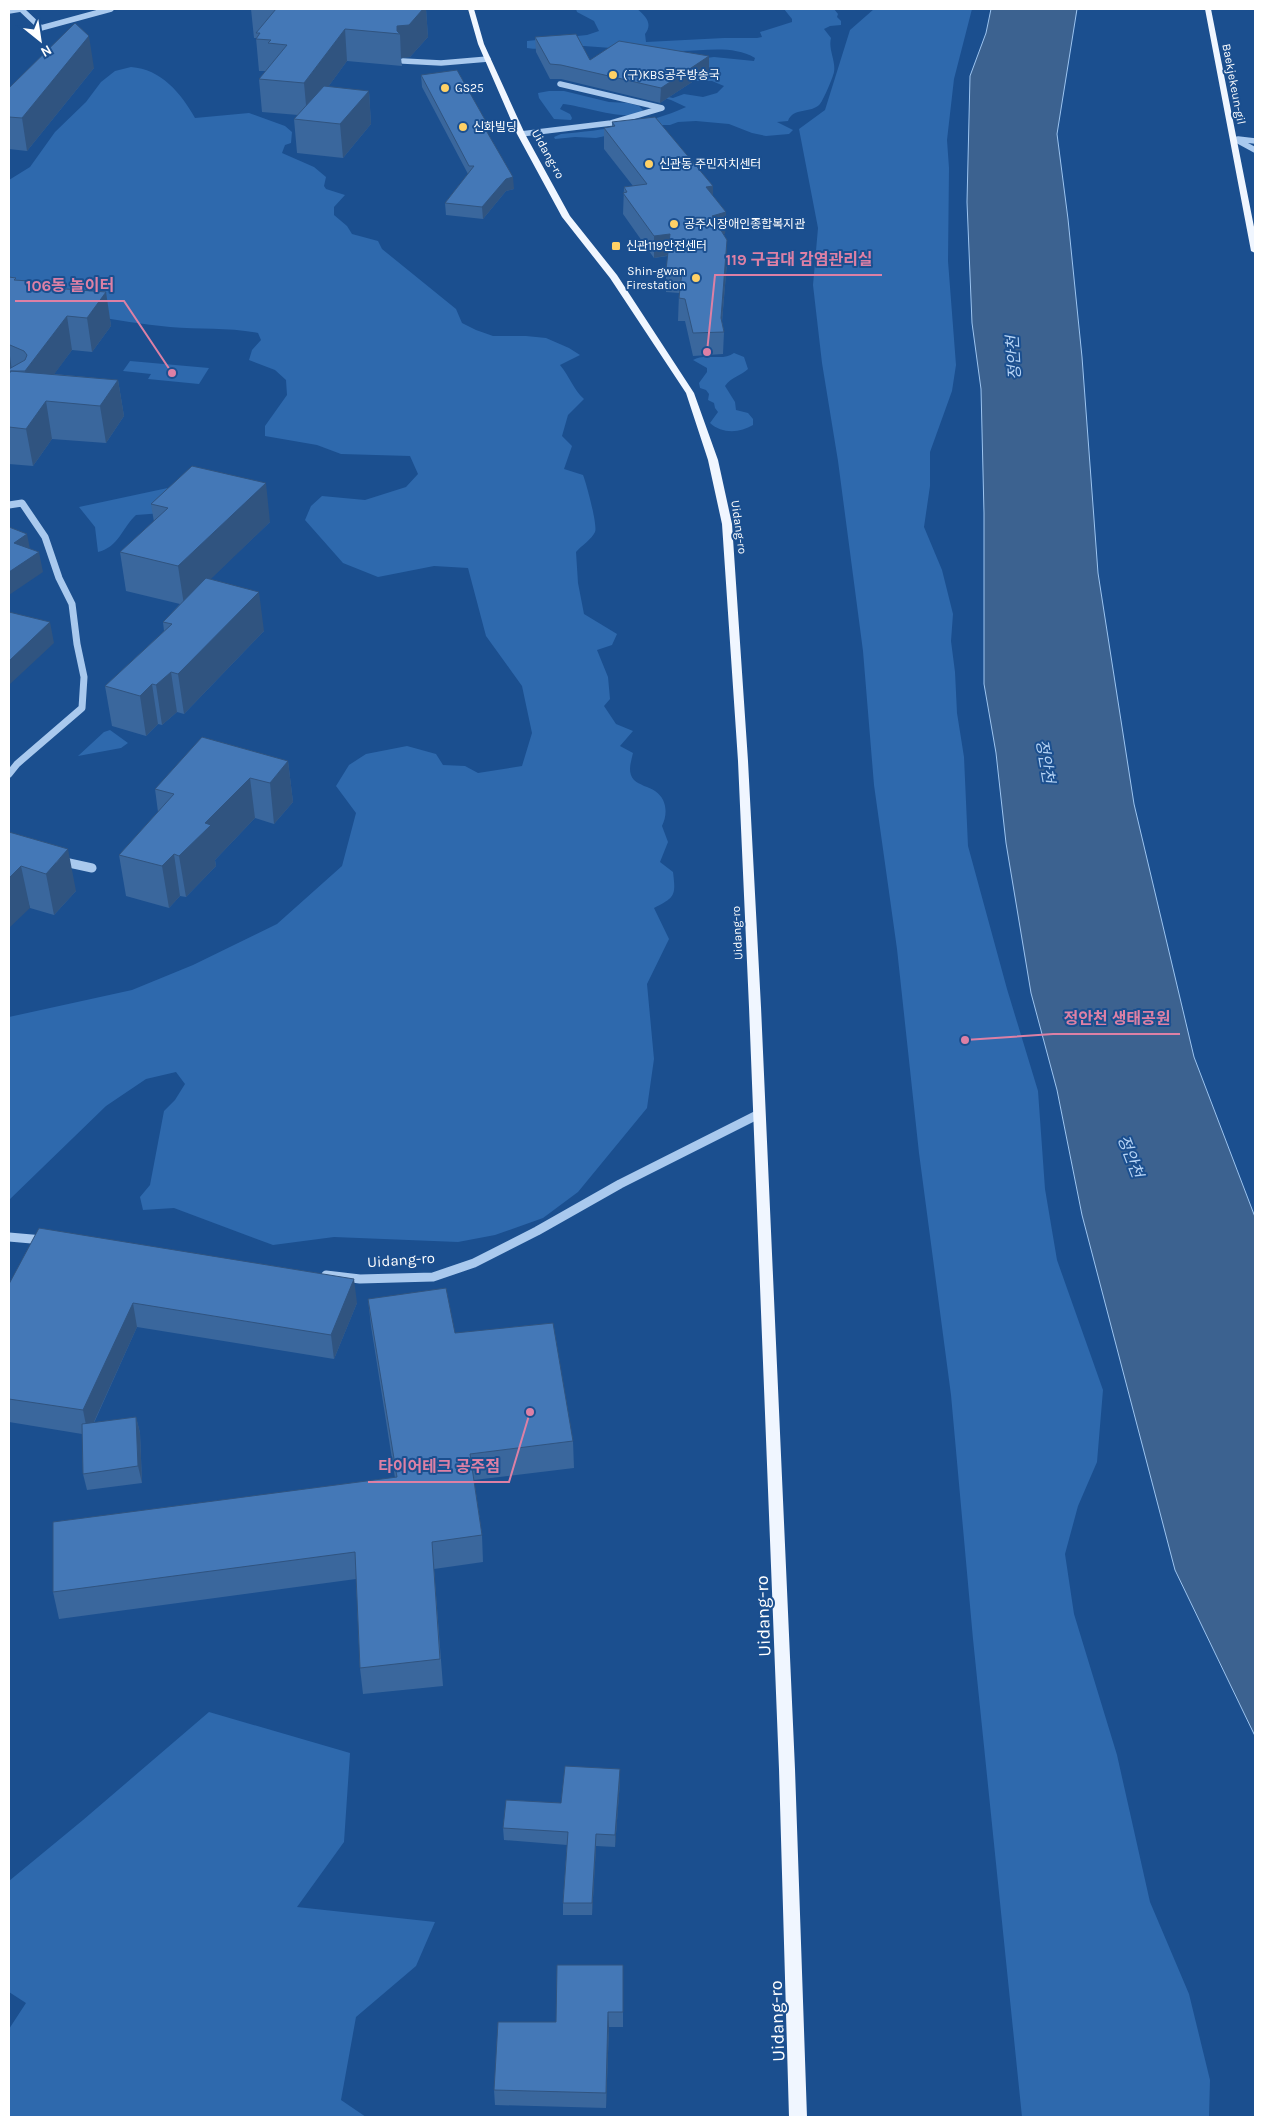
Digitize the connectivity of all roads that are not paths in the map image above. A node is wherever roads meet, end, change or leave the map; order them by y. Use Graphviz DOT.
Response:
graph roads {
  1 [pos="21,9"];
  2 [pos="111,9"];
  3 [pos="471,9"];
  4 [pos="1208,9"];
  5 [pos="9,11"];
  6 [pos="488,59"];
  7 [pos="402,61"];
  8 [pos="560,84"];
  9 [pos="521,134"];
  10 [pos="1232,138"];
  11 [pos="1255,140"];
  12 [pos="1255,150"];
  13 [pos="1255,251"];
  14 [pos="9,505"];
  15 [pos="9,774"];
  16 [pos="55,860"];
  17 [pos="92,868"];
  18 [pos="759,1114"];
  19 [pos="9,1237"];
  20 [pos="51,1242"];
  21 [pos="312,1274"];
  22 [pos="798,2117"];
  1 -- 2 [label="street"];
  1 -- 5 [label="street"];
  3 -- 6 [label="main road, Uidang-ro"];
  4 -- 10 [label="main road, Baekjekeun-gil"];
  6 -- 7 [label="street"];
  6 -- 9 [label="main road, Uidang-ro"];
  8 -- 9 [label="lane"];
  9 -- 18 [label="main road, Uidang-ro"];
  10 -- 11 [label="street"];
  10 -- 12 [label="street"];
  10 -- 13 [label="main road, Baekjekeun-gil"];
  14 -- 15 [label="street"];
  16 -- 17 [label="street"];
  18 -- 21 [label="street, Uidang-ro"];
  18 -- 22 [label="main road, Uidang-ro"];
  19 -- 20 [label="street"];
}
